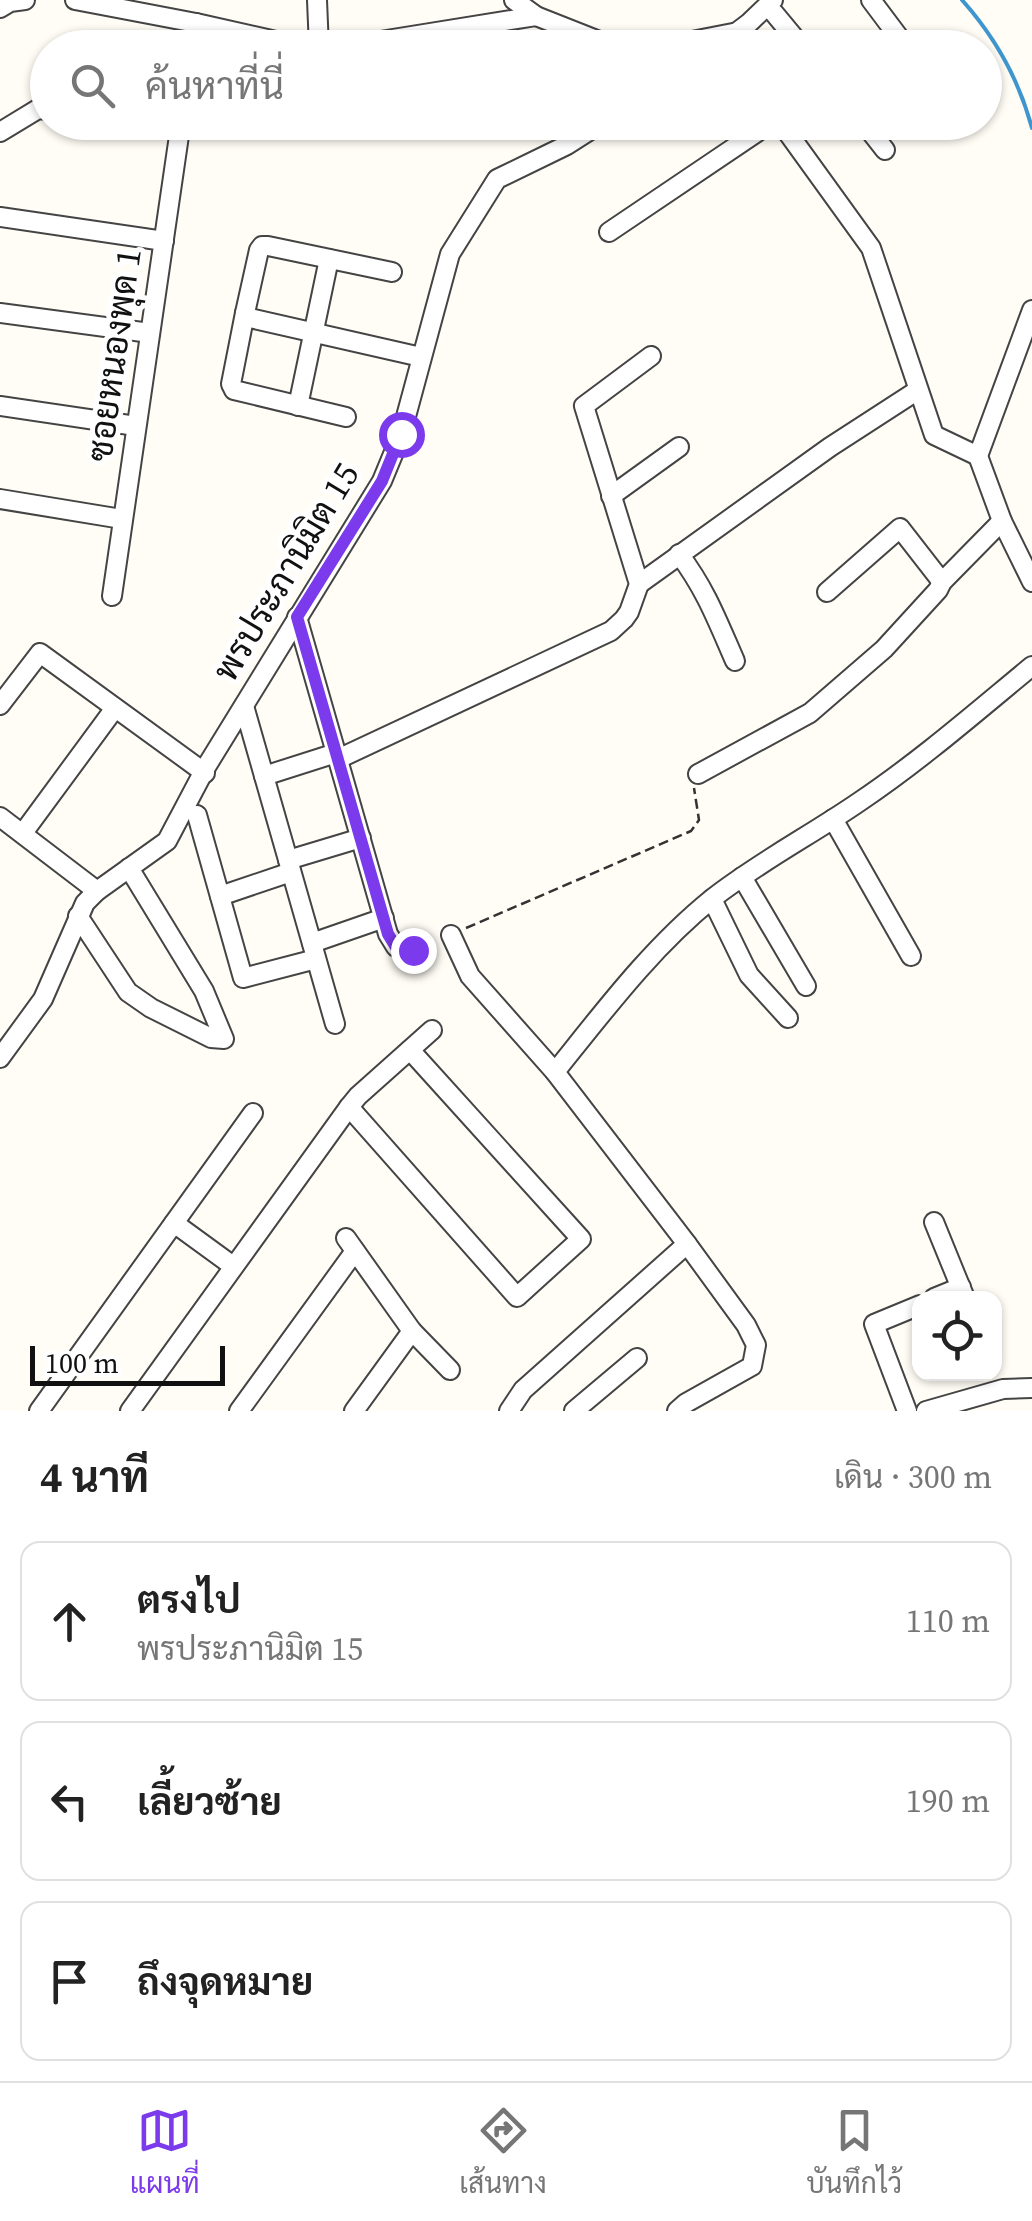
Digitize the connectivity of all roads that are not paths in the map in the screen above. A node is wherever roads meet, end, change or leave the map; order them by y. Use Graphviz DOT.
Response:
graph roads {
  1 [pos="24,0"];
  2 [pos="75,0"];
  3 [pos="318,0"];
  4 [pos="514,0"];
  5 [pos="871,0"];
  6 [pos="128,5"];
  7 [pos="773,6"];
  8 [pos="0,8"];
  9 [pos="536,16"];
  10 [pos="196,23"];
  11 [pos="195,30"];
  12 [pos="227,30"];
  13 [pos="319,30"];
  14 [pos="449,30"];
  15 [pos="571,30"];
  16 [pos="750,30"];
  17 [pos="790,30"];
  18 [pos="888,30"];
  19 [pos="30,114"];
  20 [pos="0,132"];
  21 [pos="179,140"];
  22 [pos="576,140"];
  23 [pos="759,140"];
  24 [pos="795,140"];
  25 [pos="876,140"];
  26 [pos="884,150"];
  27 [pos="0,217"];
  28 [pos="609,232"];
  29 [pos="164,242"];
  30 [pos="329,259"];
  31 [pos="392,272"];
  32 [pos="1032,310"];
  33 [pos="0,313"];
  34 [pos="245,314"];
  35 [pos="313,332"];
  36 [pos="150,334"];
  37 [pos="651,356"];
  38 [pos="421,357"];
  39 [pos="918,390"];
  40 [pos="0,406"];
  41 [pos="298,406"];
  42 [pos="346,417"];
  43 [pos="136,426"];
  44 [pos="679,448"];
  45 [pos="978,456"];
  46 [pos="611,496"];
  47 [pos="0,499"];
  48 [pos="122,520"];
  49 [pos="1002,521"];
  50 [pos="679,554"];
  51 [pos="942,582"];
  52 [pos="1032,582"];
  53 [pos="638,584"];
  54 [pos="827,592"];
  55 [pos="112,596"];
  56 [pos="297,617"];
  57 [pos="735,661"];
  58 [pos="1032,666"];
  59 [pos="0,706"];
  60 [pos="244,706"];
  61 [pos="114,708"];
  62 [pos="337,756"];
  63 [pos="205,773"];
  64 [pos="698,774"];
  65 [pos="264,776"];
  66 [pos="197,815"];
  67 [pos="0,817"];
  68 [pos="833,819"];
  69 [pos="23,833"];
  70 [pos="360,838"];
  71 [pos="290,866"];
  72 [pos="129,868"];
  73 [pos="742,876"];
  74 [pos="98,891"];
  75 [pos="220,896"];
  76 [pos="712,899"];
  77 [pos="78,916"];
  78 [pos="384,918"];
  79 [pos="451,935"];
  80 [pos="408,950"];
  81 [pos="314,951"];
  82 [pos="911,956"];
  83 [pos="806,986"];
  84 [pos="788,1018"];
  85 [pos="335,1024"];
  86 [pos="432,1030"];
  87 [pos="410,1050"];
  88 [pos="0,1058"];
  89 [pos="555,1072"];
  90 [pos="348,1107"];
  91 [pos="253,1113"];
  92 [pos="934,1222"];
  93 [pos="174,1223"];
  94 [pos="687,1244"];
  95 [pos="233,1266"];
  96 [pos="962,1291"];
  97 [pos="912,1307"];
  98 [pos="412,1330"];
  99 [pos="637,1358"];
  100 [pos="450,1370"];
  101 [pos="999,1381"];
  102 [pos="1032,1388"];
  103 [pos="1003,1389"];
  104 [pos="39,1411"];
  105 [pos="130,1411"];
  106 [pos="239,1411"];
  107 [pos="354,1411"];
  108 [pos="509,1411"];
  109 [pos="574,1411"];
  110 [pos="678,1411"];
  111 [pos="907,1411"];
  112 [pos="926,1411"];
  1 -- 8 [label="street"];
  2 -- 6 [label="street"];
  3 -- 13 [label="street"];
  4 -- 9 [label="street"];
  5 -- 18 [label="street"];
  6 -- 10 [label="street"];
  7 -- 16 [label="street"];
  7 -- 17 [label="street"];
  9 -- 14 [label="street"];
  9 -- 15 [label="street"];
  10 -- 11 [label="street"];
  10 -- 12 [label="street"];
  19 -- 20 [label="street"];
  21 -- 29 [label="street, ซอยหนองพุด 1"];
  22 -- 38 [label="street, พรประภานิมิต 15"];
  23 -- 28 [label="street"];
  24 -- 39 [label="street"];
  25 -- 26 [label="street"];
  27 -- 29 [label="street"];
  29 -- 36 [label="street, ซอยหนองพุด 1"];
  30 -- 31 [label="street"];
  30 -- 34 [label="street"];
  30 -- 35 [label="street"];
  32 -- 45 [label="street"];
  33 -- 36 [label="street"];
  34 -- 35 [label="street"];
  34 -- 41 [label="street"];
  35 -- 38 [label="street"];
  35 -- 41 [label="street"];
  36 -- 43 [label="street, ซอยหนองพุด 1"];
  37 -- 46 [label="street"];
  38 -- 56 [label="street, พรประภานิมิต 15"];
  39 -- 45 [label="street"];
  39 -- 50 [label="street"];
  40 -- 43 [label="street"];
  41 -- 42 [label="street"];
  43 -- 48 [label="street, ซอยหนองพุด 1"];
  44 -- 46 [label="street"];
  45 -- 49 [label="street"];
  46 -- 53 [label="street"];
  47 -- 48 [label="street"];
  48 -- 55 [label="street, ซอยหนองพุด 1"];
  49 -- 51 [label="street"];
  49 -- 52 [label="street"];
  50 -- 53 [label="street"];
  50 -- 57 [label="street"];
  51 -- 54 [label="street"];
  51 -- 64 [label="street"];
  53 -- 62 [label="street"];
  56 -- 60 [label="street, พรประภานิมิต 15"];
  56 -- 62 [label="street"];
  58 -- 68 [label="street"];
  59 -- 61 [label="street"];
  60 -- 63 [label="street, พรประภานิมิต 15"];
  60 -- 65 [label="street"];
  61 -- 63 [label="street"];
  61 -- 69 [label="street"];
  62 -- 65 [label="street"];
  62 -- 70 [label="street"];
  63 -- 72 [label="street, พรประภานิมิต 15"];
  65 -- 71 [label="street"];
  66 -- 75 [label="street"];
  67 -- 69 [label="street"];
  68 -- 73 [label="street"];
  68 -- 82 [label="street"];
  69 -- 74 [label="street"];
  70 -- 71 [label="street"];
  70 -- 78 [label="street"];
  71 -- 75 [label="street"];
  71 -- 81 [label="street"];
  72 -- 74 [label="street, พรประภานิมิต 15"];
  72 -- 77 [label="street"];
  73 -- 76 [label="street"];
  73 -- 83 [label="street"];
  74 -- 77 [label="street, พรประภานิมิต 15"];
  75 -- 81 [label="street"];
  76 -- 84 [label="street"];
  76 -- 89 [label="street"];
  77 -- 88 [label="street, พรประภานิมิต 15"];
  78 -- 80 [label="street"];
  78 -- 81 [label="street"];
  79 -- 89 [label="street"];
  81 -- 85 [label="street"];
  86 -- 87 [label="street"];
  87 -- 90 [label="street"];
  87 -- 90 [label="street"];
  89 -- 94 [label="street"];
  90 -- 95 [label="street"];
  91 -- 93 [label="street"];
  92 -- 96 [label="street"];
  93 -- 95 [label="street"];
  93 -- 104 [label="street"];
  94 -- 108 [label="street"];
  94 -- 110 [label="street"];
  95 -- 105 [label="street"];
  97 -- 111 [label="street"];
  98 -- 100 [label="street"];
  98 -- 106 [label="street"];
  98 -- 107 [label="street"];
  99 -- 109 [label="street"];
  101 -- 103 [label="street"];
  102 -- 103 [label="street"];
  103 -- 112 [label="street"];
}
